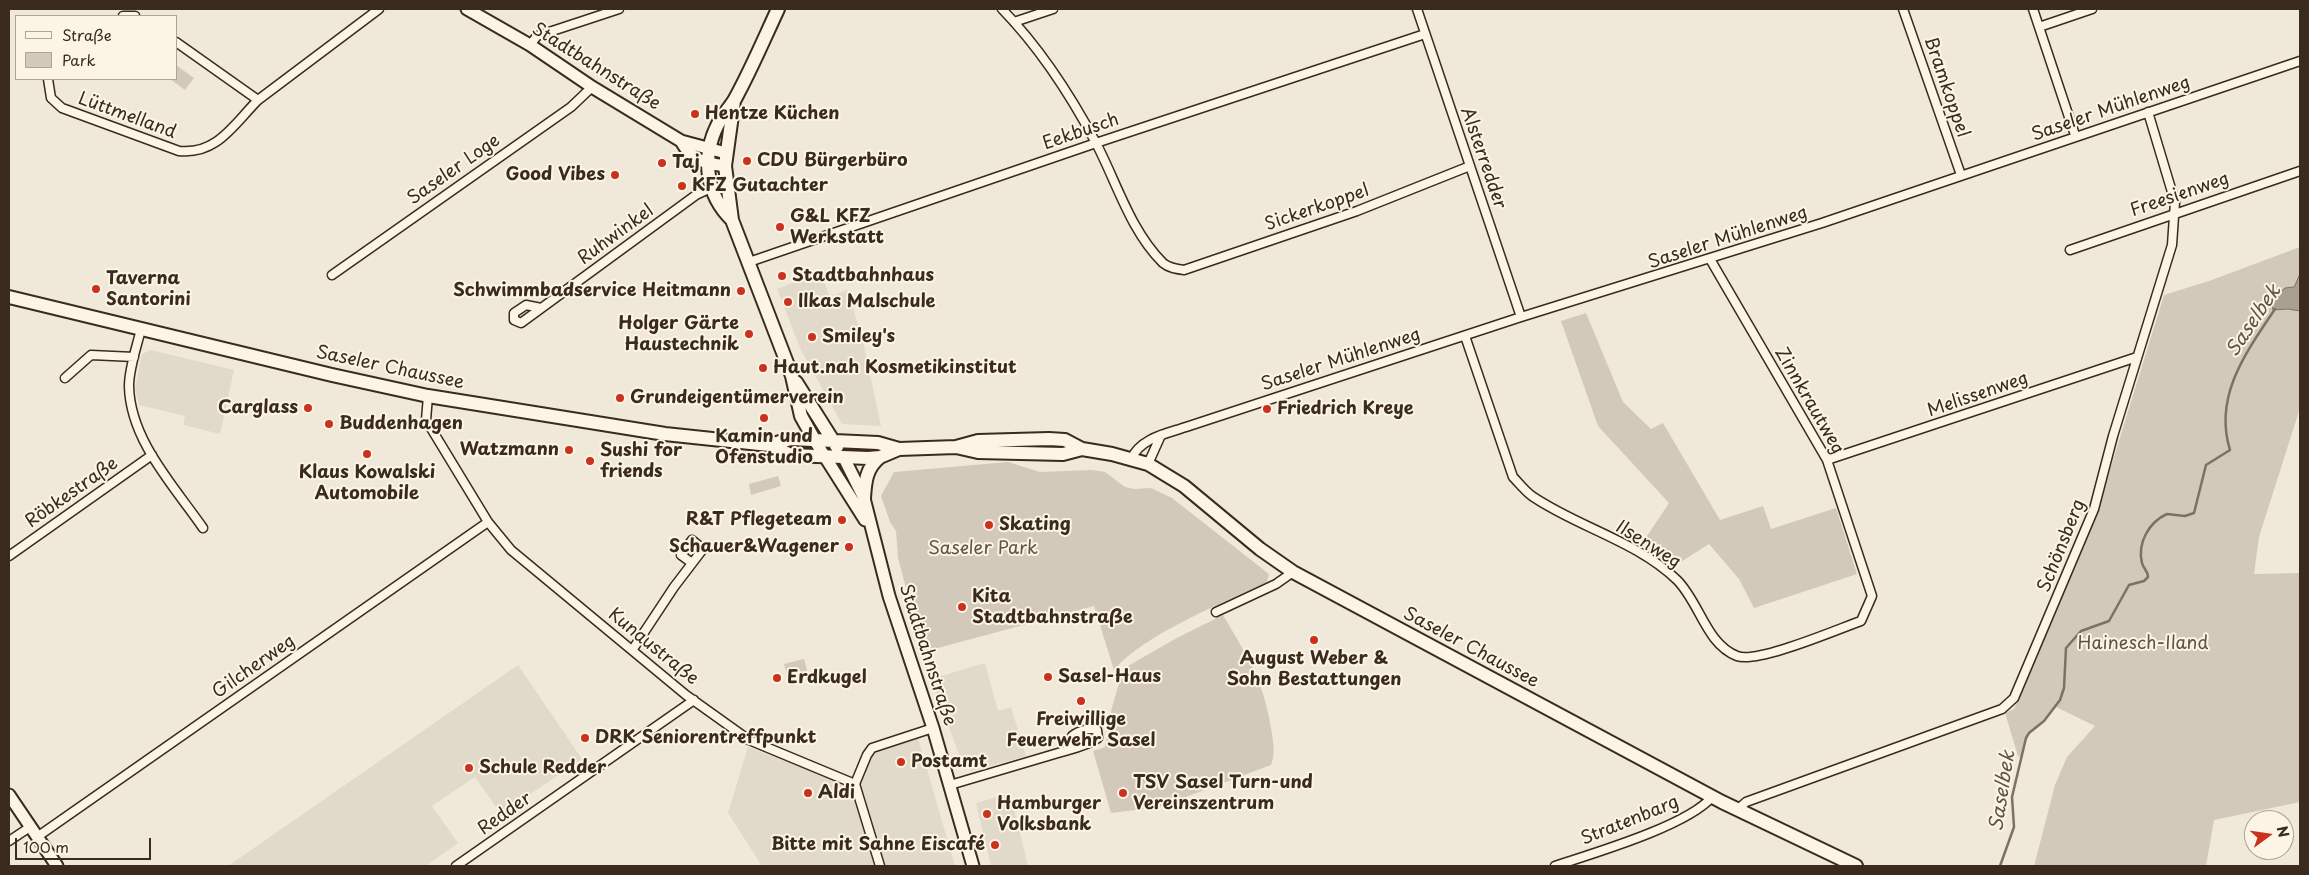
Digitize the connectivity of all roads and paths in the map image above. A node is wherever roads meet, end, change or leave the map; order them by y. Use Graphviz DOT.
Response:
graph roads {
  1 [pos="378,9"];
  2 [pos="467,9"];
  3 [pos="618,9"];
  4 [pos="778,9"];
  5 [pos="1002,9"];
  6 [pos="1053,9"];
  7 [pos="1416,9"];
  8 [pos="1903,9"];
  9 [pos="2033,9"];
  10 [pos="2092,9"];
  11 [pos="1014,22"];
  12 [pos="2039,27"];
  13 [pos="1425,34"];
  14 [pos="178,43"];
  15 [pos="530,45"];
  16 [pos="2300,61"];
  17 [pos="48,80"];
  18 [pos="592,87"];
  19 [pos="258,100"];
  20 [pos="734,101"];
  21 [pos="2148,112"];
  22 [pos="2076,135"];
  23 [pos="681,141"];
  24 [pos="1096,143"];
  25 [pos="710,148"];
  26 [pos="725,159"];
  27 [pos="708,164"];
  28 [pos="1470,166"];
  29 [pos="2300,171"];
  30 [pos="1961,175"];
  31 [pos="711,188"];
  32 [pos="2176,212"];
  33 [pos="732,220"];
  34 [pos="2070,250"];
  35 [pos="1710,259"];
  36 [pos="748,262"];
  37 [pos="332,274"];
  38 [pos="9,297"];
  39 [pos="540,308"];
  40 [pos="1521,317"];
  41 [pos="141,329"];
  42 [pos="1465,336"];
  43 [pos="134,357"];
  44 [pos="2137,357"];
  45 [pos="792,376"];
  46 [pos="65,378"];
  47 [pos="428,396"];
  48 [pos="1161,436"];
  49 [pos="815,441"];
  50 [pos="834,442"];
  51 [pos="769,445"];
  52 [pos="899,449"];
  53 [pos="152,455"];
  54 [pos="825,457"];
  55 [pos="880,457"];
  56 [pos="844,458"];
  57 [pos="1131,459"];
  58 [pos="1827,460"];
  59 [pos="1148,464"];
  60 [pos="864,498"];
  61 [pos="488,522"];
  62 [pos="203,528"];
  63 [pos="872,536"];
  64 [pos="9,556"];
  65 [pos="692,564"];
  66 [pos="1293,572"];
  67 [pos="1872,596"];
  68 [pos="1216,612"];
  69 [pos="632,649"];
  70 [pos="694,700"];
  71 [pos="933,728"];
  72 [pos="1074,748"];
  73 [pos="855,784"];
  74 [pos="950,785"];
  75 [pos="9,796"];
  76 [pos="1712,797"];
  77 [pos="1737,810"];
  78 [pos="30,827"];
  79 [pos="37,837"];
  80 [pos="9,841"];
  81 [pos="57,866"];
  82 [pos="457,866"];
  83 [pos="880,866"];
  84 [pos="973,866"];
  85 [pos="1555,866"];
  86 [pos="1856,866"];
  1 -- 19 [label="street, Lüttmelland"];
  2 -- 15 [label="main road, Stadtbahnstraße"];
  3 -- 15 [label="street"];
  4 -- 20 [label="main road"];
  5 -- 11 [label="street"];
  6 -- 11 [label="street"];
  7 -- 13 [label="street, Alsterredder"];
  8 -- 30 [label="street, Bramkoppel"];
  9 -- 12 [label="street"];
  10 -- 12 [label="street"];
  11 -- 24 [label="street"];
  12 -- 22 [label="street"];
  13 -- 24 [label="street, Eekbusch"];
  13 -- 28 [label="street, Alsterredder"];
  14 -- 19 [label="street"];
  15 -- 18 [label="main road, Stadtbahnstraße"];
  16 -- 21 [label="street, Saseler Mühlenweg"];
  17 -- 19 [label="street, Lüttmelland"];
  18 -- 23 [label="main road, Stadtbahnstraße"];
  18 -- 37 [label="street, Saseler Loge"];
  20 -- 25 [label="main road"];
  20 -- 26 [label="main road"];
  21 -- 22 [label="street, Saseler Mühlenweg"];
  21 -- 32 [label="street, Schönsberg"];
  22 -- 30 [label="street, Saseler Mühlenweg"];
  23 -- 25 [label="main road, Stadtbahnstraße"];
  23 -- 27 [label="main road, Stadtbahnstraße"];
  24 -- 28 [label="street, Sickerkoppel"];
  24 -- 36 [label="street, Eekbusch"];
  25 -- 26 [label="main road, Stadtbahnstraße"];
  25 -- 27 [label="main road"];
  26 -- 27 [label="main road, Stadtbahnstraße"];
  26 -- 33 [label="main road, Stadtbahnstraße"];
  27 -- 31 [label="main road, Stadtbahnstraße"];
  28 -- 40 [label="street, Alsterredder"];
  29 -- 32 [label="street, Freesienweg"];
  30 -- 35 [label="street, Saseler Mühlenweg"];
  31 -- 33 [label="main road, Stadtbahnstraße"];
  31 -- 39 [label="street, Ruhwinkel"];
  32 -- 34 [label="street, Freesienweg"];
  32 -- 44 [label="street, Schönsberg"];
  33 -- 36 [label="main road, Stadtbahnstraße"];
  35 -- 40 [label="street, Saseler Mühlenweg"];
  35 -- 58 [label="street, Zinnkrautweg"];
  36 -- 45 [label="main road, Stadtbahnstraße"];
  38 -- 41 [label="main road, Saseler Chaussee"];
  40 -- 42 [label="street, Saseler Mühlenweg"];
  41 -- 43 [label="street"];
  41 -- 47 [label="main road, Saseler Chaussee"];
  42 -- 48 [label="street, Saseler Mühlenweg"];
  42 -- 67 [label="street, Ilsenweg"];
  43 -- 46 [label="street"];
  43 -- 53 [label="street"];
  44 -- 58 [label="street, Melissenweg"];
  44 -- 77 [label="street, Schönsberg"];
  45 -- 49 [label="main road, Stadtbahnstraße"];
  45 -- 50 [label="main road, Stadtbahnstraße"];
  47 -- 51 [label="main road, Saseler Chaussee"];
  47 -- 61 [label="street, Kunaustraße"];
  48 -- 57 [label="street, Saseler Mühlenweg"];
  48 -- 59 [label="street"];
  49 -- 50 [label="main road, Saseler Chaussee"];
  49 -- 51 [label="main road, Saseler Chaussee"];
  49 -- 54 [label="main road, Stadtbahnstraße"];
  50 -- 52 [label="main road, Saseler Chaussee"];
  50 -- 56 [label="main road, Stadtbahnstraße"];
  51 -- 54 [label="main road, Saseler Chaussee"];
  52 -- 55 [label="main road, Saseler Chaussee"];
  52 -- 57 [label="main road, Saseler Chaussee"];
  53 -- 62 [label="street"];
  53 -- 64 [label="street, Röbkestraße"];
  54 -- 56 [label="main road, Saseler Chaussee"];
  54 -- 63 [label="main road, Stadtbahnstraße"];
  55 -- 56 [label="main road, Saseler Chaussee"];
  55 -- 60 [label="main road"];
  56 -- 60 [label="main road, Stadtbahnstraße"];
  57 -- 59 [label="main road, Saseler Chaussee"];
  58 -- 67 [label="street, Zinnkrautweg"];
  59 -- 66 [label="main road, Saseler Chaussee"];
  60 -- 63 [label="main road, Stadtbahnstraße"];
  61 -- 69 [label="street, Kunaustraße"];
  61 -- 79 [label="street, Gilcherweg"];
  63 -- 71 [label="main road, Stadtbahnstraße"];
  65 -- 69 [label="street"];
  66 -- 68 [label="street"];
  66 -- 76 [label="main road, Saseler Chaussee"];
  69 -- 70 [label="street, Kunaustraße"];
  70 -- 73 [label="street, Kunaustraße"];
  70 -- 82 [label="street, Redder"];
  71 -- 73 [label="street"];
  71 -- 74 [label="main road, Stadtbahnstraße"];
  72 -- 74 [label="street"];
  73 -- 83 [label="street"];
  74 -- 84 [label="main road, Stadtbahnstraße"];
  75 -- 78 [label="main road"];
  76 -- 77 [label="main road, Saseler Chaussee"];
  76 -- 85 [label="street, Stratenbarg"];
  77 -- 86 [label="main road, Saseler Chaussee"];
  78 -- 79 [label="main road"];
  78 -- 80 [label="street"];
  79 -- 81 [label="main road"];
}
